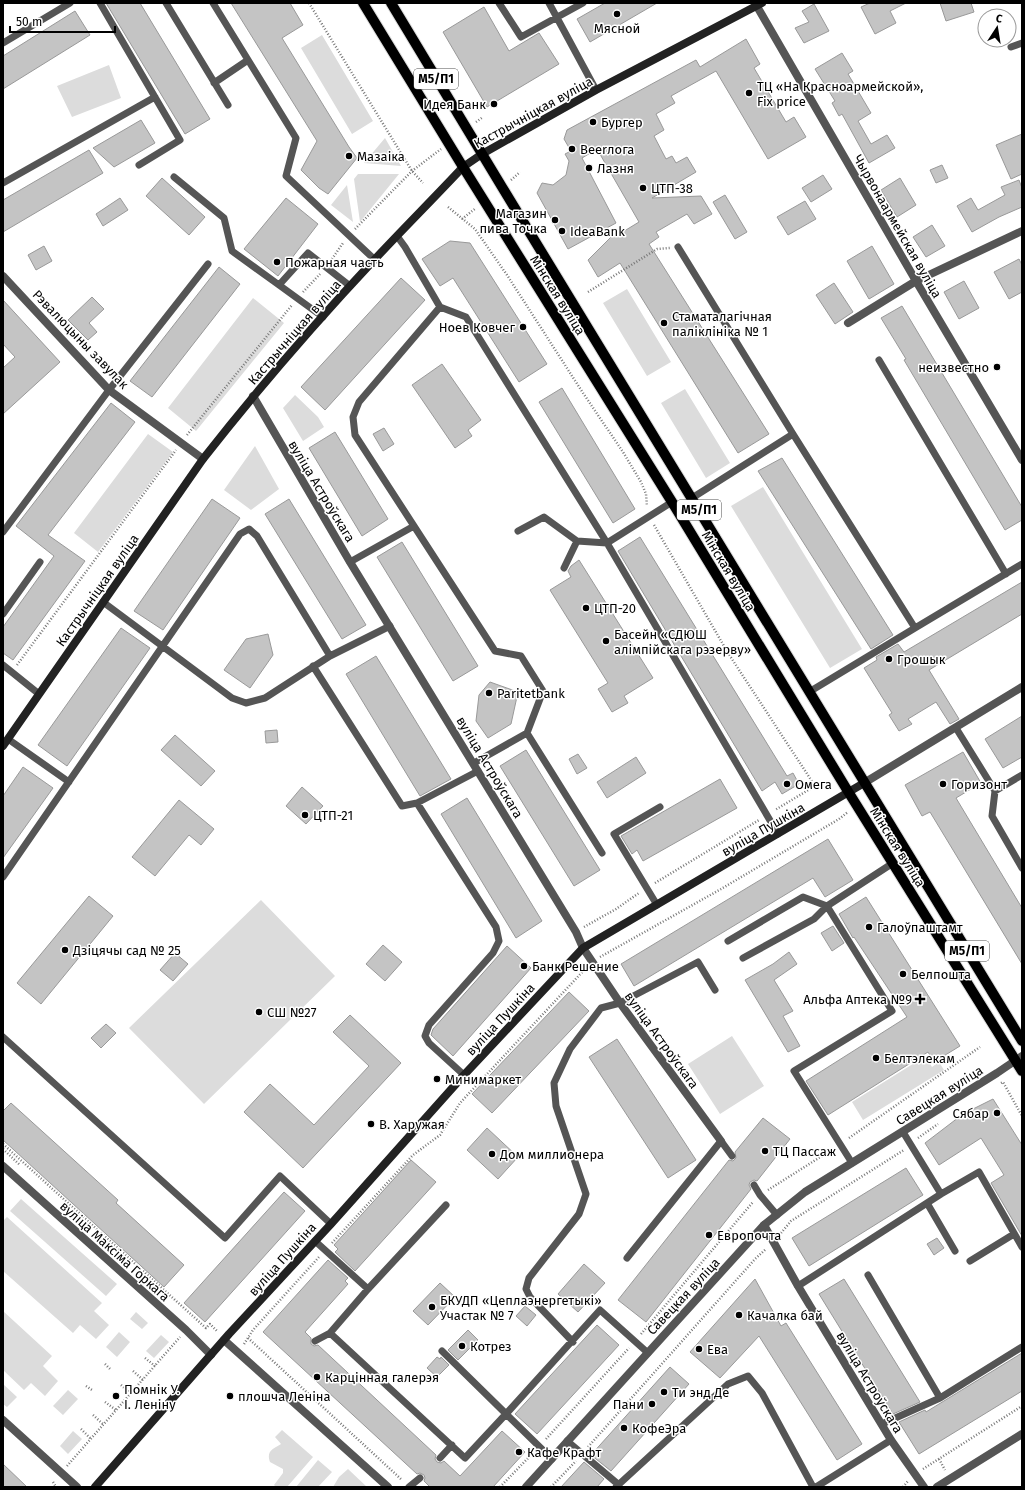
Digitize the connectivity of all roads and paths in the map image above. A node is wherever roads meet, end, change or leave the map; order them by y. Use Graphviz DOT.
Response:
graph roads {
  1 [pos="70,3"];
  2 [pos="100,3"];
  3 [pos="166,3"];
  4 [pos="213,3"];
  5 [pos="309,3"];
  6 [pos="363,3"];
  7 [pos="391,3"];
  8 [pos="499,3"];
  9 [pos="549,3"];
  10 [pos="583,3"];
  11 [pos="758,4"];
  12 [pos="556,17"];
  13 [pos="3,43"];
  14 [pos="248,60"];
  15 [pos="214,83"];
  16 [pos="596,90"];
  17 [pos="155,97"];
  18 [pos="228,105"];
  19 [pos="482,154"];
  20 [pos="139,165"];
  21 [pos="463,167"];
  22 [pos="412,171"];
  23 [pos="174,177"];
  24 [pos="3,183"];
  25 [pos="423,183"];
  26 [pos="448,207"];
  27 [pos="1022,231"];
  28 [pos="349,235"];
  29 [pos="397,236"];
  30 [pos="678,247"];
  31 [pos="374,259"];
  32 [pos="208,264"];
  33 [pos="326,267"];
  34 [pos="3,276"];
  35 [pos="916,282"];
  36 [pos="279,285"];
  37 [pos="350,286"];
  38 [pos="588,292"];
  39 [pos="297,298"];
  40 [pos="440,307"];
  41 [pos="323,317"];
  42 [pos="848,323"];
  43 [pos="879,360"];
  44 [pos="109,390"];
  45 [pos="253,396"];
  46 [pos="793,434"];
  47 [pos="181,443"];
  48 [pos="203,459"];
  49 [pos="1022,460"];
  50 [pos="692,498"];
  51 [pos="672,502"];
  52 [pos="649,516"];
  53 [pos="414,526"];
  54 [pos="3,532"];
  55 [pos="518,532"];
  56 [pos="577,541"];
  57 [pos="607,543"];
  58 [pos="40,562"];
  59 [pos="350,562"];
  60 [pos="1022,564"];
  61 [pos="564,568"];
  62 [pos="1006,574"];
  63 [pos="103,602"];
  64 [pos="3,614"];
  65 [pos="390,626"];
  66 [pos="915,628"];
  67 [pos="162,646"];
  68 [pos="330,656"];
  69 [pos="3,665"];
  70 [pos="314,666"];
  71 [pos="12,672"];
  72 [pos="1022,687"];
  73 [pos="809,692"];
  74 [pos="39,694"];
  75 [pos="956,728"];
  76 [pos="526,733"];
  77 [pos="8,739"];
  78 [pos="3,746"];
  79 [pos="474,763"];
  80 [pos="478,771"];
  81 [pos="1022,775"];
  82 [pos="69,782"];
  83 [pos="864,783"];
  84 [pos="996,791"];
  85 [pos="849,793"];
  86 [pos="417,803"];
  87 [pos="857,805"];
  88 [pos="660,807"];
  89 [pos="767,815"];
  90 [pos="778,834"];
  91 [pos="602,853"];
  92 [pos="894,863"];
  93 [pos="1022,868"];
  94 [pos="3,877"];
  95 [pos="646,889"];
  96 [pos="657,905"];
  97 [pos="827,906"];
  98 [pos="584,927"];
  99 [pos="728,941"];
  100 [pos="583,948"];
  101 [pos="743,958"];
  102 [pos="592,961"];
  103 [pos="715,990"];
  104 [pos="620,1003"];
  105 [pos="3,1037"];
  106 [pos="1022,1040"];
  107 [pos="1019,1058"];
  108 [pos="1022,1071"];
  109 [pos="464,1075"];
  110 [pos="903,1132"];
  111 [pos="721,1141"];
  112 [pos="3,1144"];
  113 [pos="732,1156"];
  114 [pos="852,1163"];
  115 [pos="5,1171"];
  116 [pos="754,1185"];
  117 [pos="941,1194"];
  118 [pos="927,1203"];
  119 [pos="446,1205"];
  120 [pos="777,1215"];
  121 [pos="331,1224"];
  122 [pos="764,1225"];
  123 [pos="1014,1234"];
  124 [pos="316,1241"];
  125 [pos="1022,1247"];
  126 [pos="325,1250"];
  127 [pos="954,1251"];
  128 [pos="627,1258"];
  129 [pos="970,1261"];
  130 [pos="868,1275"];
  131 [pos="798,1286"];
  132 [pos="368,1289"];
  133 [pos="216,1331"];
  134 [pos="330,1333"];
  135 [pos="181,1336"];
  136 [pos="248,1338"];
  137 [pos="224,1340"];
  138 [pos="315,1341"];
  139 [pos="572,1342"];
  140 [pos="1022,1347"];
  141 [pos="442,1351"];
  142 [pos="238,1352"];
  143 [pos="648,1353"];
  144 [pos="211,1355"];
  145 [pos="145,1358"];
  146 [pos="105,1364"];
  147 [pos="155,1366"];
  148 [pos="110,1369"];
  149 [pos="133,1371"];
  150 [pos="143,1380"];
  151 [pos="121,1385"];
  152 [pos="86,1386"];
  153 [pos="92,1390"];
  154 [pos="130,1394"];
  155 [pos="940,1398"];
  156 [pos="105,1402"];
  157 [pos="1022,1406"];
  158 [pos="116,1411"];
  159 [pos="506,1414"];
  160 [pos="93,1415"];
  161 [pos="3,1420"];
  162 [pos="882,1424"];
  163 [pos="104,1425"];
  164 [pos="81,1429"];
  165 [pos="1022,1434"];
  166 [pos="91,1439"];
  167 [pos="891,1440"];
  168 [pos="567,1441"];
  169 [pos="452,1445"];
  170 [pos="440,1458"];
  171 [pos="552,1459"];
  172 [pos="66,1468"];
  173 [pos="915,1474"];
  174 [pos="420,1478"];
  175 [pos="53,1482"];
  176 [pos="618,1486"];
  177 [pos="56,1487"];
  178 [pos="78,1487"];
  179 [pos="94,1487"];
  180 [pos="388,1487"];
  181 [pos="410,1487"];
  182 [pos="526,1487"];
  183 [pos="813,1487"];
  184 [pos="816,1487"];
  185 [pos="903,1487"];
  186 [pos="924,1487"];
  187 [pos="937,1487"];
  1 -- 13 [label="lane"];
  2 -- 17 [label="lane"];
  3 -- 15 [label="lane"];
  4 -- 14 [label="lane"];
  5 -- 22 [label="path"];
  6 -- 21 [label="main road, Мінская вуліца / М5/П1"];
  7 -- 19 [label="main road, Мінская вуліца / М5/П1"];
  8 -- 12 [label="lane"];
  9 -- 12 [label="lane"];
  10 -- 12 [label="lane"];
  11 -- 16 [label="main road, Кастрычніцкая вуліца"];
  11 -- 35 [label="street, Чырвонаармейская вуліца"];
  12 -- 16 [label="lane"];
  14 -- 15 [label="lane"];
  14 -- 28 [label="lane"];
  15 -- 18 [label="lane"];
  16 -- 19 [label="main road, Кастрычніцкая вуліца"];
  17 -- 20 [label="lane"];
  17 -- 24 [label="lane"];
  19 -- 21 [label="main road, Кастрычніцкая вуліца"];
  19 -- 50 [label="main road, Мінская вуліца / М5/П1"];
  21 -- 29 [label="main road, Кастрычніцкая вуліца"];
  21 -- 51 [label="main road, Мінская вуліца / М5/П1"];
  22 -- 25 [label="path"];
  22 -- 28 [label="path"];
  23 -- 36 [label="lane"];
  26 -- 52 [label="path"];
  27 -- 35 [label="street"];
  28 -- 31 [label="lane"];
  28 -- 33 [label="path"];
  29 -- 31 [label="main road, Кастрычніцкая вуліца"];
  29 -- 40 [label="lane"];
  30 -- 38 [label="path"];
  30 -- 46 [label="lane"];
  31 -- 37 [label="main road, Кастрычніцкая вуліца"];
  32 -- 44 [label="lane"];
  33 -- 36 [label="lane"];
  33 -- 37 [label="lane"];
  33 -- 39 [label="path"];
  34 -- 44 [label="street, Рэвалюцыны завулак"];
  35 -- 42 [label="street"];
  35 -- 49 [label="street, Чырвонаармейская вуліца"];
  36 -- 39 [label="lane"];
  37 -- 41 [label="main road, Кастрычніцкая вуліца"];
  39 -- 41 [label="lane"];
  39 -- 47 [label="path"];
  40 -- 53 [label="lane"];
  40 -- 57 [label="lane"];
  41 -- 45 [label="main road, Кастрычніцкая вуліца"];
  43 -- 62 [label="lane"];
  44 -- 47 [label="street, Рэвалюцыны завулак"];
  44 -- 54 [label="lane"];
  45 -- 48 [label="main road, Кастрычніцкая вуліца"];
  45 -- 59 [label="street, вуліца Астроўскага"];
  46 -- 50 [label="lane"];
  46 -- 66 [label="lane"];
  47 -- 48 [label="street, Рэвалюцыны завулак"];
  47 -- 71 [label="path"];
  48 -- 63 [label="main road, Кастрычніцкая вуліца"];
  50 -- 73 [label="main road, Мінская вуліца / М5/П1"];
  51 -- 52 [label="lane"];
  51 -- 85 [label="main road, Мінская вуліца / М5/П1"];
  52 -- 57 [label="lane"];
  52 -- 89 [label="path"];
  53 -- 59 [label="lane"];
  53 -- 76 [label="lane"];
  55 -- 56 [label="lane"];
  56 -- 57 [label="lane"];
  56 -- 61 [label="lane"];
  57 -- 89 [label="lane"];
  58 -- 64 [label="lane"];
  59 -- 65 [label="street, вуліца Астроўскага"];
  60 -- 62 [label="lane"];
  62 -- 66 [label="lane"];
  63 -- 67 [label="lane"];
  63 -- 74 [label="main road, Кастрычніцкая вуліца"];
  65 -- 68 [label="lane"];
  65 -- 79 [label="street, вуліца Астроўскага"];
  66 -- 73 [label="lane"];
  67 -- 68 [label="lane"];
  67 -- 70 [label="lane"];
  67 -- 82 [label="lane"];
  68 -- 70 [label="lane"];
  69 -- 71 [label="lane"];
  70 -- 86 [label="lane"];
  71 -- 74 [label="lane"];
  72 -- 75 [label="street, вуліца Пушкіна"];
  73 -- 83 [label="main road, Мінская вуліца / М5/П1"];
  74 -- 77 [label="main road, Кастрычніцкая вуліца"];
  75 -- 83 [label="street, вуліца Пушкіна"];
  75 -- 84 [label="lane"];
  76 -- 79 [label="lane"];
  76 -- 91 [label="lane"];
  77 -- 78 [label="main road, Кастрычніцкая вуліца"];
  77 -- 82 [label="lane"];
  79 -- 80 [label="street, вуліца Астроўскага"];
  80 -- 86 [label="lane"];
  80 -- 100 [label="street, вуліца Астроўскага"];
  81 -- 84 [label="lane"];
  82 -- 94 [label="lane"];
  83 -- 85 [label="main road, вуліца Пушкіна"];
  83 -- 106 [label="main road, Мінская вуліца / М5/П1"];
  84 -- 93 [label="lane"];
  85 -- 87 [label="main road, Мінская вуліца / М5/П1"];
  85 -- 90 [label="main road, вуліца Пушкіна"];
  86 -- 109 [label="lane"];
  87 -- 92 [label="main road, Мінская вуліца / М5/П1"];
  87 -- 102 [label="path"];
  88 -- 95 [label="lane"];
  89 -- 90 [label="lane"];
  89 -- 95 [label="path"];
  90 -- 96 [label="main road, вуліца Пушкіна"];
  92 -- 97 [label="lane"];
  92 -- 107 [label="main road, Мінская вуліца / М5/П1"];
  95 -- 96 [label="lane"];
  95 -- 98 [label="path"];
  96 -- 100 [label="main road, вуліца Пушкіна"];
  97 -- 99 [label="lane"];
  97 -- 101 [label="lane"];
  97 -- 114 [label="lane"];
  100 -- 102 [label="street, вуліца Астроўскага"];
  100 -- 109 [label="main road, вуліца Пушкіна"];
  102 -- 104 [label="street, вуліца Астроўскага"];
  102 -- 126 [label="path"];
  103 -- 104 [label="lane"];
  104 -- 111 [label="street, вуліца Астроўскага"];
  104 -- 139 [label="lane"];
  105 -- 121 [label="lane"];
  107 -- 108 [label="main road, Мінская вуліца / М5/П1"];
  107 -- 110 [label="street, Савецкая вуліца"];
  109 -- 121 [label="main road, вуліца Пушкіна"];
  110 -- 114 [label="street, Савецкая вуліца"];
  110 -- 117 [label="lane"];
  111 -- 113 [label="lane"];
  111 -- 128 [label="lane"];
  112 -- 133 [label="path"];
  114 -- 120 [label="street, Савецкая вуліца"];
  115 -- 144 [label="street, вуліца Максіма Горкага"];
  116 -- 120 [label="lane"];
  117 -- 118 [label="lane"];
  117 -- 123 [label="lane"];
  118 -- 127 [label="lane"];
  118 -- 131 [label="lane"];
  119 -- 132 [label="lane"];
  120 -- 122 [label="street, Савецкая вуліца"];
  121 -- 124 [label="main road, вуліца Пушкіна"];
  122 -- 131 [label="street, вуліца Астроўскага"];
  122 -- 143 [label="street, Савецкая вуліца"];
  123 -- 125 [label="lane"];
  123 -- 129 [label="lane"];
  124 -- 126 [label="lane"];
  124 -- 137 [label="main road, вуліца Пушкіна"];
  126 -- 132 [label="lane"];
  126 -- 136 [label="path"];
  130 -- 155 [label="lane"];
  131 -- 162 [label="street, вуліца Астроўскага"];
  132 -- 134 [label="lane"];
  134 -- 138 [label="lane"];
  134 -- 169 [label="lane"];
  135 -- 147 [label="path"];
  136 -- 142 [label="path"];
  136 -- 181 [label="path"];
  137 -- 142 [label="street"];
  137 -- 144 [label="main road, вуліца Пушкіна"];
  139 -- 143 [label="lane"];
  139 -- 159 [label="lane"];
  140 -- 155 [label="lane"];
  141 -- 159 [label="lane"];
  142 -- 180 [label="street"];
  143 -- 168 [label="street, Савецкая вуліца"];
  144 -- 179 [label="main road, вуліца Пушкіна"];
  145 -- 147 [label="path"];
  146 -- 148 [label="path"];
  147 -- 150 [label="path"];
  149 -- 150 [label="path"];
  150 -- 154 [label="path"];
  151 -- 154 [label="path"];
  152 -- 153 [label="path"];
  154 -- 158 [label="path"];
  155 -- 162 [label="lane"];
  156 -- 158 [label="path"];
  157 -- 173 [label="path"];
  158 -- 163 [label="path"];
  159 -- 169 [label="lane"];
  159 -- 171 [label="lane"];
  160 -- 163 [label="path"];
  161 -- 178 [label="street"];
  162 -- 167 [label="street, вуліца Астроўскага"];
  163 -- 166 [label="path"];
  164 -- 166 [label="path"];
  165 -- 187 [label="street"];
  166 -- 172 [label="path"];
  167 -- 173 [label="street, вуліца Астроўскага"];
  167 -- 184 [label="lane"];
  168 -- 171 [label="street, Савецкая вуліца"];
  168 -- 176 [label="lane"];
  169 -- 170 [label="lane"];
  171 -- 182 [label="street, Савецкая вуліца"];
  173 -- 185 [label="path"];
  173 -- 186 [label="street, вуліца Астроўскага"];
  174 -- 181 [label="lane"];
  175 -- 177 [label="path"];
  176 -- 183 [label="lane"];
}
